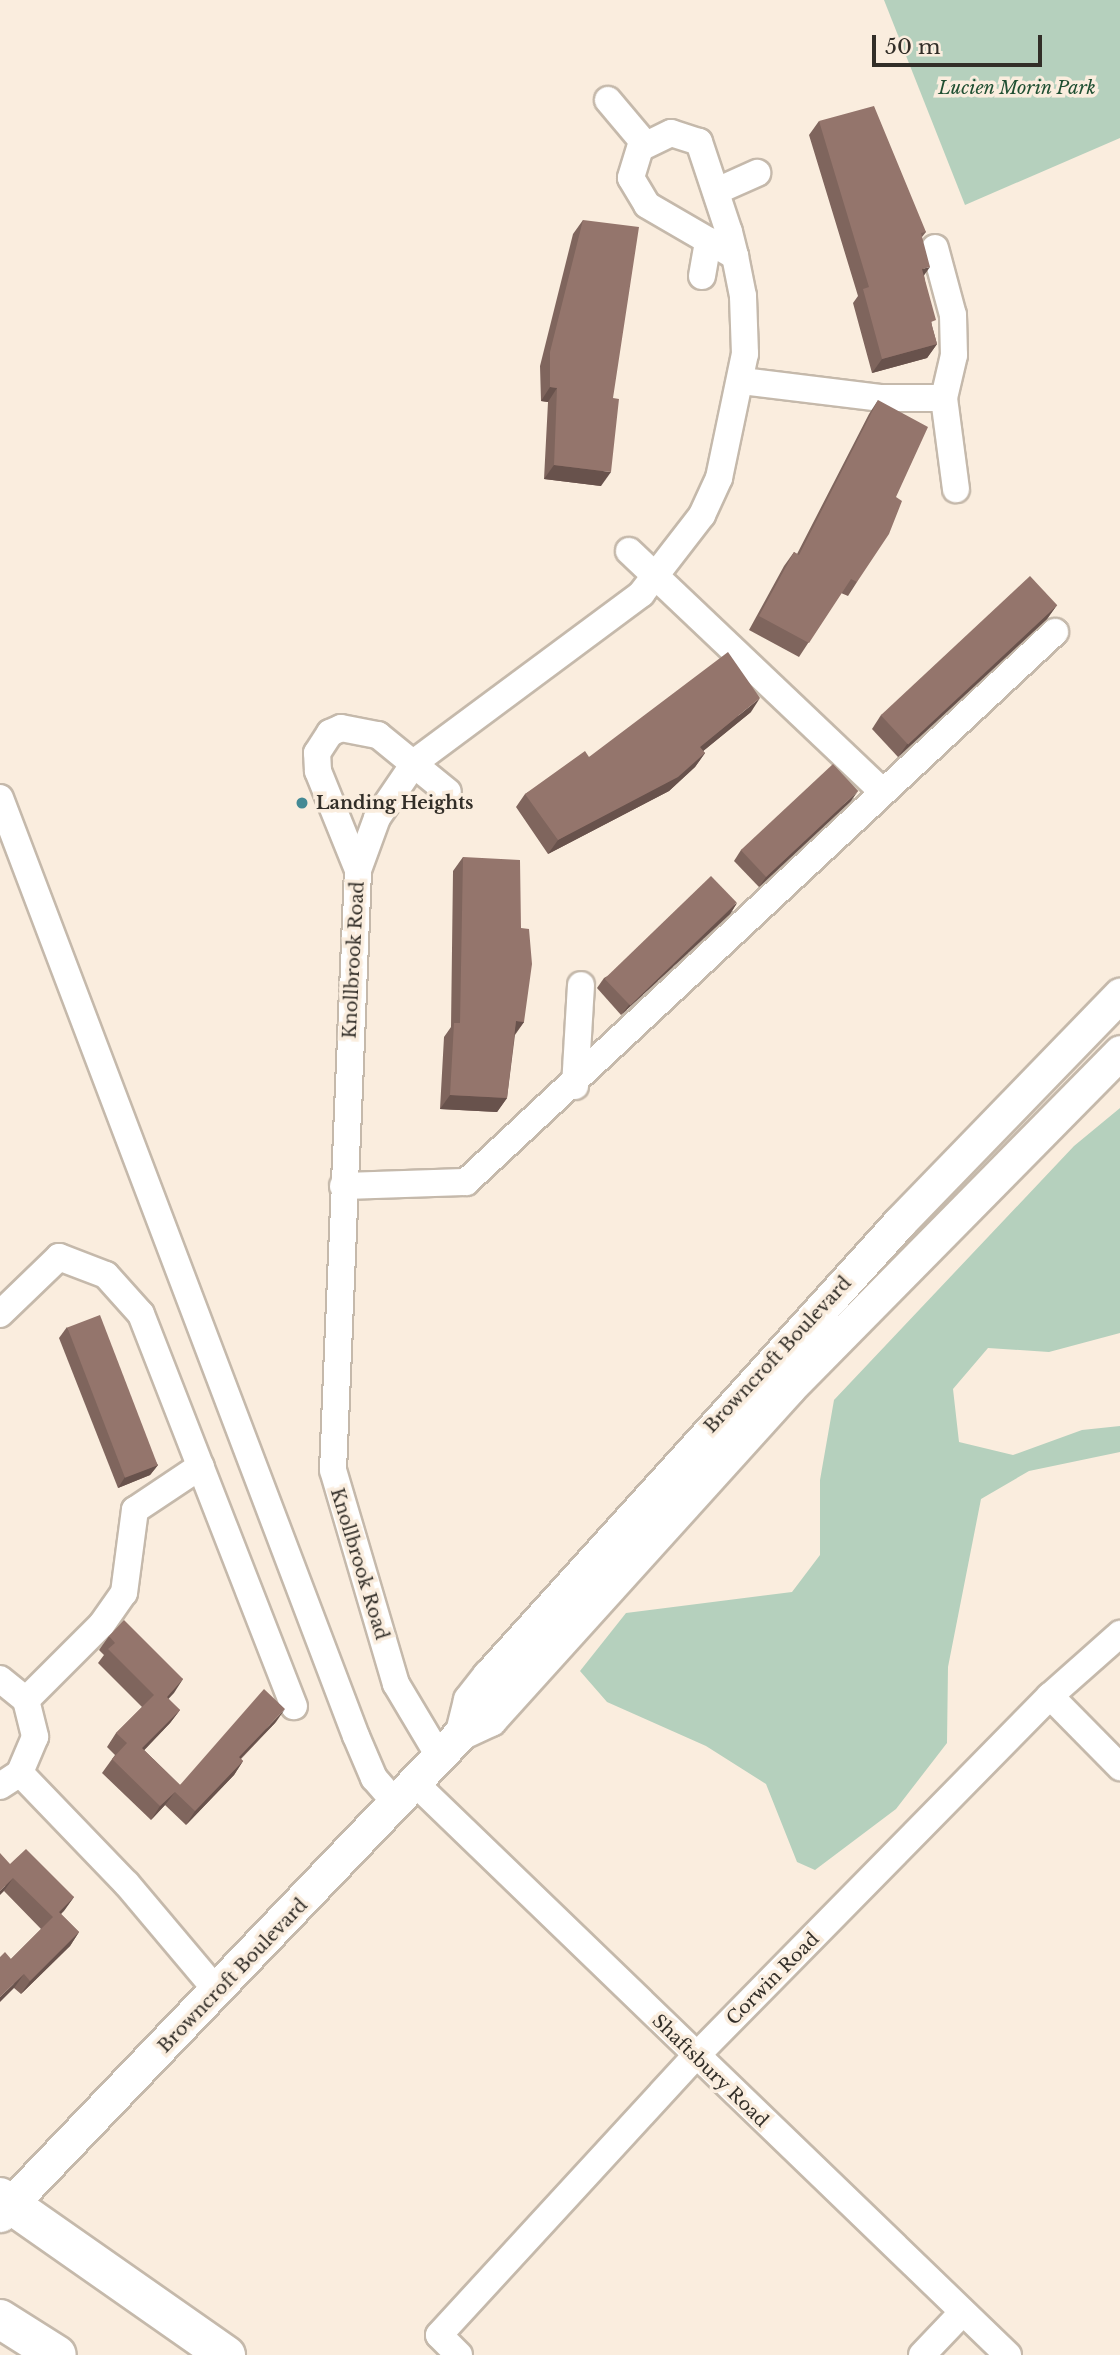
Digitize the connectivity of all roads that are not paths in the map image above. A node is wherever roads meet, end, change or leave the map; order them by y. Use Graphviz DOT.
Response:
graph roads {
  1 [pos="608,100"];
  2 [pos="645,144"];
  3 [pos="757,173"];
  4 [pos="719,190"];
  5 [pos="708,241"];
  6 [pos="935,248"];
  7 [pos="735,256"];
  8 [pos="702,276"];
  9 [pos="742,381"];
  10 [pos="944,398"];
  11 [pos="956,489"];
  12 [pos="629,551"];
  13 [pos="656,578"];
  14 [pos="1055,632"];
  15 [pos="415,762"];
  16 [pos="448,792"];
  17 [pos="883,792"];
  18 [pos="0,798"];
  19 [pos="358,870"];
  20 [pos="581,985"];
  21 [pos="1120,995"];
  22 [pos="1120,1052"];
  23 [pos="575,1086"];
  24 [pos="343,1186"];
  25 [pos="0,1314"];
  26 [pos="201,1466"];
  27 [pos="604,1571"];
  28 [pos="1120,1634"];
  29 [pos="0,1679"];
  30 [pos="1050,1696"];
  31 [pos="26,1700"];
  32 [pos="294,1706"];
  33 [pos="439,1756"];
  34 [pos="1120,1767"];
  35 [pos="10,1780"];
  36 [pos="406,1793"];
  37 [pos="218,1992"];
  38 [pos="695,2057"];
  39 [pos="4,2205"];
  40 [pos="963,2312"];
  41 [pos="13,2327"];
  42 [pos="57,2355"];
  43 [pos="226,2355"];
  44 [pos="459,2355"];
  45 [pos="922,2355"];
  46 [pos="1008,2355"];
  1 -- 2 [label="street"];
  2 -- 4 [label="street, Knollbrook Road"];
  2 -- 5 [label="street"];
  3 -- 4 [label="street"];
  4 -- 7 [label="street, Knollbrook Road"];
  5 -- 7 [label="street"];
  5 -- 8 [label="street"];
  6 -- 10 [label="street"];
  7 -- 9 [label="street, Knollbrook Road"];
  9 -- 10 [label="street"];
  9 -- 13 [label="street, Knollbrook Road"];
  10 -- 11 [label="street"];
  12 -- 13 [label="street"];
  13 -- 15 [label="street, Knollbrook Road"];
  13 -- 17 [label="street"];
  14 -- 17 [label="street"];
  15 -- 16 [label="street"];
  15 -- 19 [label="street, Knollbrook Road"];
  15 -- 19 [label="street"];
  17 -- 23 [label="street"];
  18 -- 36 [label="street, Shaftsbury Road"];
  19 -- 24 [label="street, Knollbrook Road"];
  20 -- 23 [label="street"];
  21 -- 27 [label="main road, Browncroft Boulevard"];
  22 -- 27 [label="main road, Browncroft Boulevard"];
  23 -- 24 [label="street"];
  24 -- 33 [label="street, Knollbrook Road"];
  25 -- 26 [label="street"];
  26 -- 31 [label="street"];
  26 -- 32 [label="street"];
  27 -- 33 [label="main road, Browncroft Boulevard"];
  28 -- 30 [label="street, Corwin Road"];
  29 -- 31 [label="street"];
  30 -- 34 [label="street"];
  30 -- 38 [label="street, Corwin Road"];
  31 -- 35 [label="street"];
  33 -- 36 [label="main road, Browncroft Boulevard"];
  35 -- 37 [label="street"];
  36 -- 37 [label="main road, Browncroft Boulevard"];
  36 -- 38 [label="street, Shaftsbury Road"];
  37 -- 39 [label="main road, Browncroft Boulevard"];
  38 -- 40 [label="street, Shaftsbury Road"];
  38 -- 44 [label="street, Corwin Road"];
  39 -- 43 [label="highway"];
  40 -- 45 [label="street"];
  40 -- 46 [label="street, Shaftsbury Road"];
  41 -- 42 [label="highway"];
}
